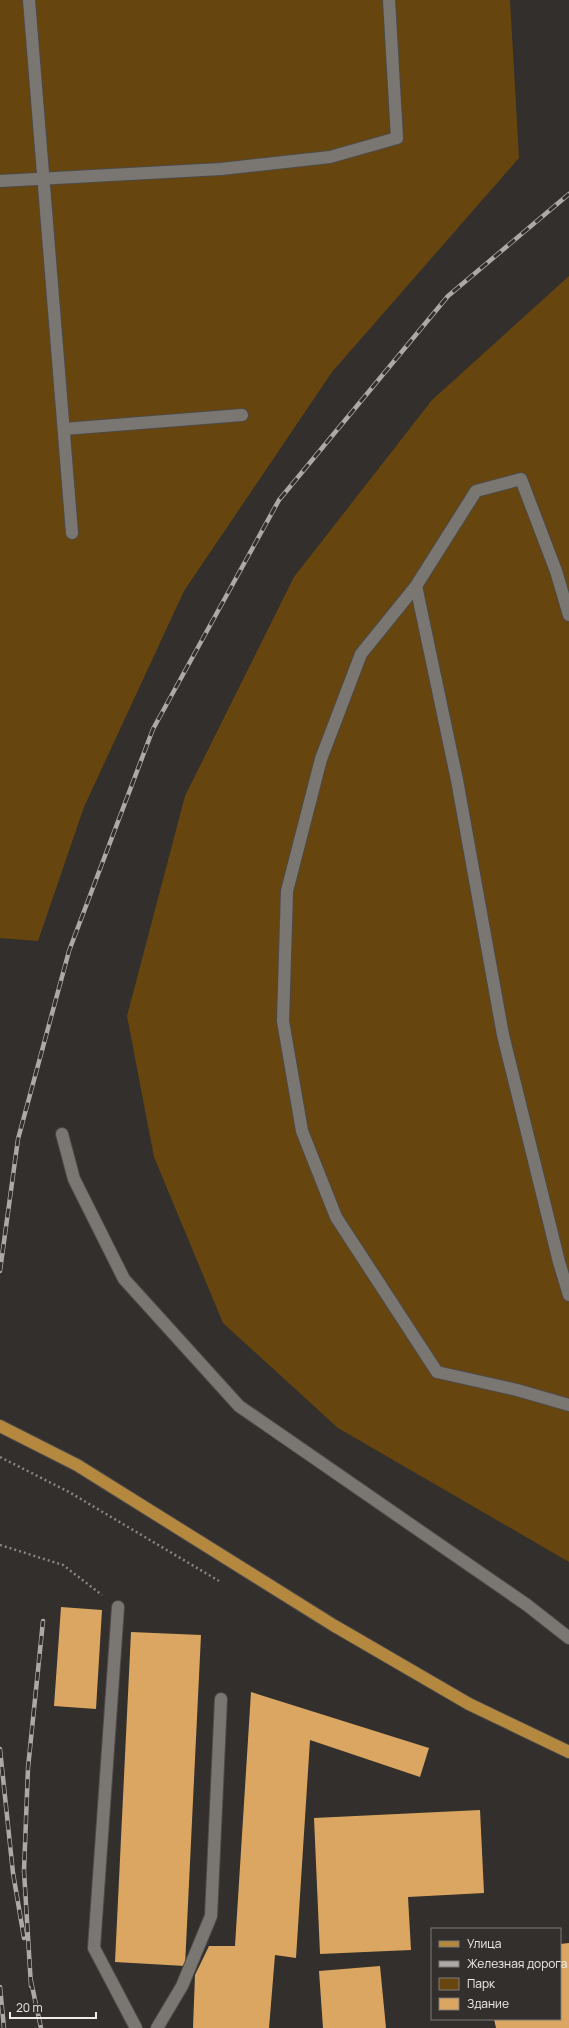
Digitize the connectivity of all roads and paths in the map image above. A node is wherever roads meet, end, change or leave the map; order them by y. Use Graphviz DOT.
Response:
graph roads {
  1 [pos="29,0"];
  2 [pos="389,0"];
  3 [pos="45,178"];
  4 [pos="0,181"];
  5 [pos="242,415"];
  6 [pos="64,429"];
  7 [pos="72,533"];
  8 [pos="416,586"];
  9 [pos="569,615"];
  10 [pos="62,1134"];
  11 [pos="569,1295"];
  12 [pos="569,1405"];
  13 [pos="0,1426"];
  14 [pos="0,1457"];
  15 [pos="69,1492"];
  16 [pos="0,1545"];
  17 [pos="118,1607"];
  18 [pos="569,1638"];
  19 [pos="221,1699"];
  20 [pos="569,1752"];
  21 [pos="136,2028"];
  22 [pos="157,2028"];
  1 -- 3 [label="street"];
  2 -- 3 [label="street"];
  3 -- 4 [label="street"];
  3 -- 6 [label="street"];
  5 -- 6 [label="street"];
  6 -- 7 [label="street"];
  8 -- 9 [label="street"];
  8 -- 11 [label="street"];
  8 -- 12 [label="street"];
  10 -- 18 [label="street"];
  13 -- 20 [label="main road"];
  14 -- 15 [label="path"];
  16 -- 17 [label="path"];
  17 -- 21 [label="street"];
  19 -- 22 [label="street"];
}
